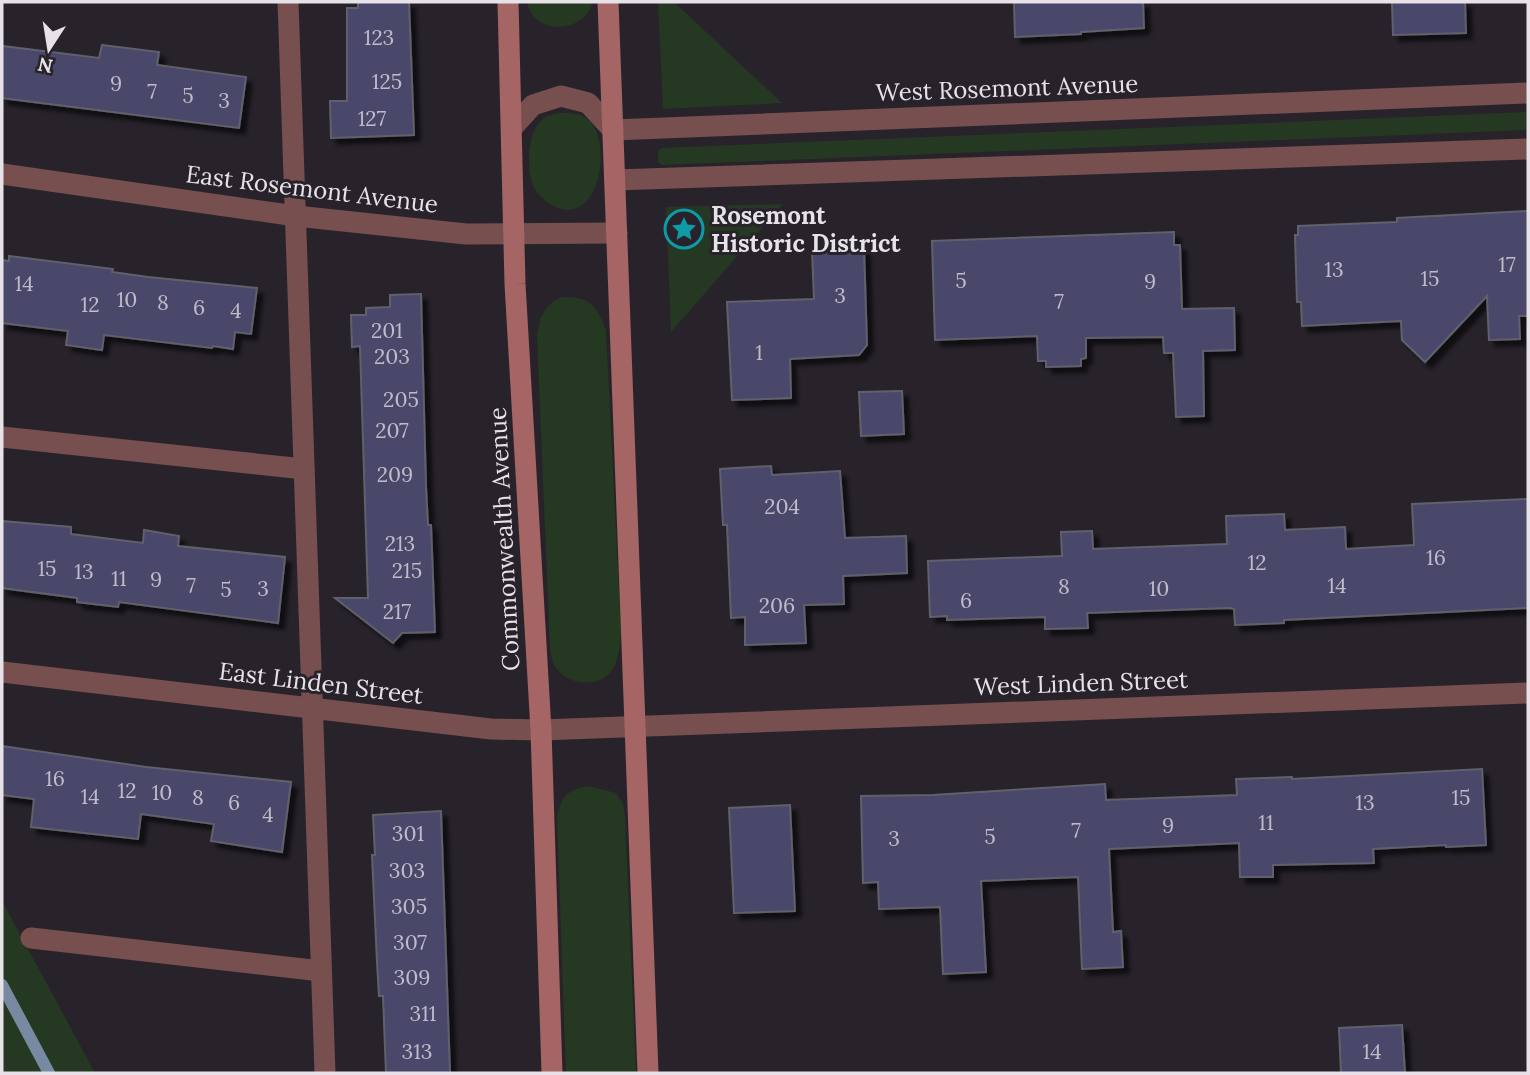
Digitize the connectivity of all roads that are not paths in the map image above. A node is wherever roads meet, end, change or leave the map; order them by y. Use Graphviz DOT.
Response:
graph roads {
  1 [pos="288,2"];
  2 [pos="508,2"];
  3 [pos="608,2"];
  4 [pos="1528,93"];
  5 [pos="512,128"];
  6 [pos="613,130"];
  7 [pos="1528,149"];
  8 [pos="2,174"];
  9 [pos="615,180"];
  10 [pos="296,216"];
  11 [pos="617,233"];
  12 [pos="514,234"];
  13 [pos="2,437"];
  14 [pos="304,469"];
  15 [pos="2,672"];
  16 [pos="1528,694"];
  17 [pos="312,709"];
  18 [pos="635,726"];
  19 [pos="541,730"];
  20 [pos="32,938"];
  21 [pos="321,971"];
  22 [pos="325,1073"];
  23 [pos="552,1073"];
  24 [pos="648,1073"];
  1 -- 10 [label="street"];
  2 -- 5 [label="street, Commonwealth Avenue"];
  3 -- 6 [label="street"];
  4 -- 6 [label="street, West Rosemont Avenue"];
  5 -- 6 [label="street"];
  5 -- 12 [label="street, Commonwealth Avenue"];
  6 -- 9 [label="street"];
  7 -- 9 [label="street"];
  8 -- 10 [label="street, East Rosemont Avenue"];
  9 -- 11 [label="street"];
  10 -- 12 [label="street, East Rosemont Avenue"];
  10 -- 14 [label="street"];
  11 -- 12 [label="street, East Rosemont Avenue"];
  11 -- 18 [label="street"];
  12 -- 19 [label="street, Commonwealth Avenue"];
  13 -- 14 [label="street"];
  14 -- 17 [label="street"];
  15 -- 17 [label="street, East Linden Street"];
  16 -- 18 [label="street, West Linden Street"];
  17 -- 19 [label="street, East Linden Street"];
  17 -- 21 [label="street"];
  18 -- 19 [label="street, East Linden Street"];
  18 -- 24 [label="street"];
  19 -- 23 [label="street, Commonwealth Avenue"];
  20 -- 21 [label="street"];
  21 -- 22 [label="street"];
}
